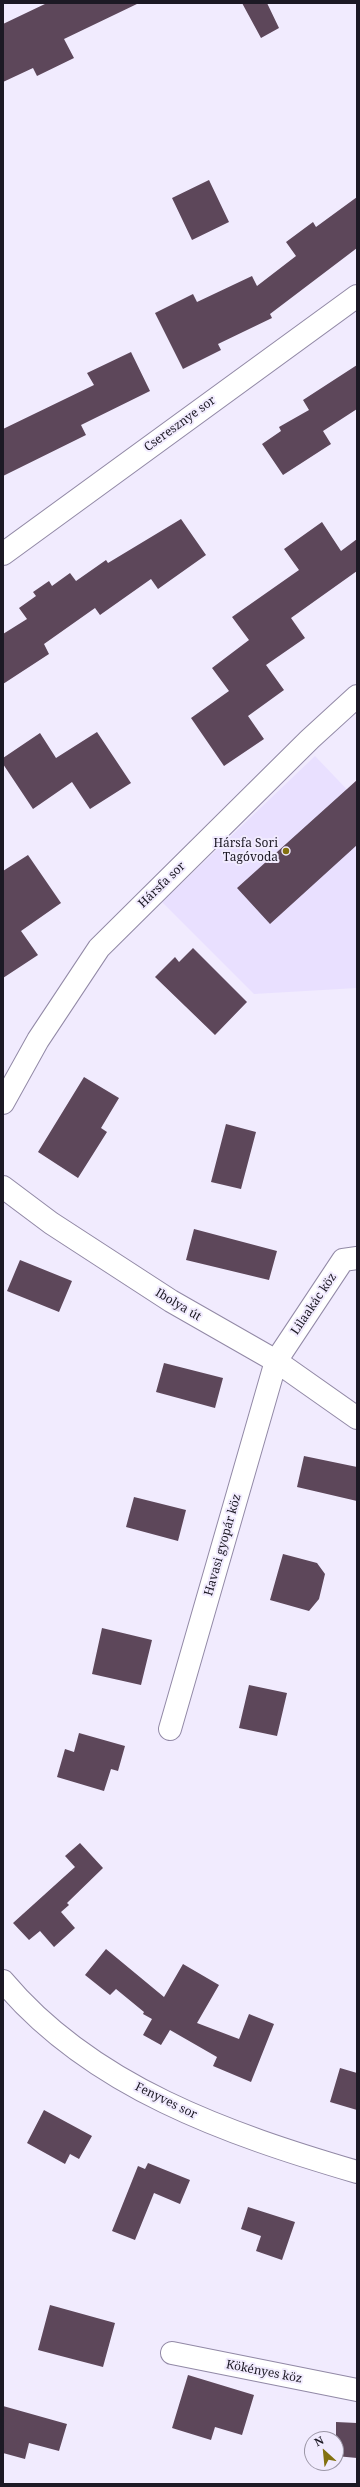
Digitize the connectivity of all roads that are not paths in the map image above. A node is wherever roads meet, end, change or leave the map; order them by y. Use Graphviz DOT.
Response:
graph roads {
  1 [pos="357,296"];
  2 [pos="3,554"];
  3 [pos="357,696"];
  4 [pos="3,1103"];
  5 [pos="3,1187"];
  6 [pos="357,1258"];
  7 [pos="276,1361"];
  8 [pos="357,1418"];
  9 [pos="170,1729"];
  10 [pos="3,1981"];
  11 [pos="357,2172"];
  12 [pos="172,2353"];
  13 [pos="357,2390"];
  1 -- 2 [label="street, Cseresznye sor"];
  3 -- 4 [label="street, Hársfa sor"];
  5 -- 7 [label="street, Ibolya út"];
  6 -- 7 [label="street, Lilaakác köz"];
  7 -- 8 [label="street, Ibolya út"];
  7 -- 9 [label="street, Havasi gyopár köz"];
  10 -- 11 [label="street, Fenyves sor"];
  12 -- 13 [label="street, Kökényes köz"];
}
